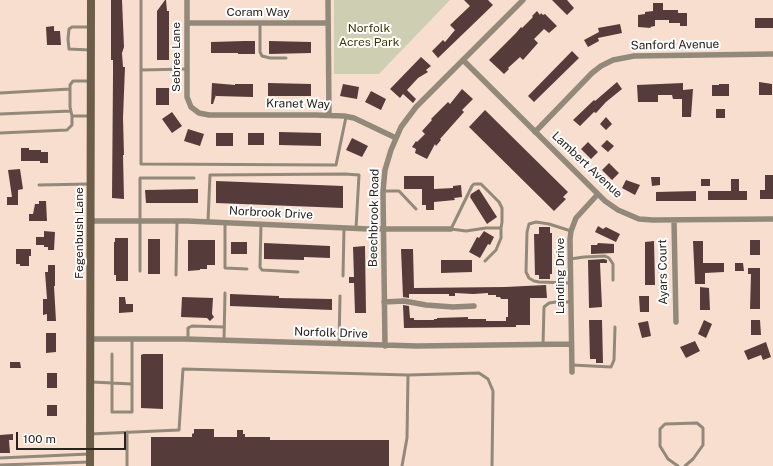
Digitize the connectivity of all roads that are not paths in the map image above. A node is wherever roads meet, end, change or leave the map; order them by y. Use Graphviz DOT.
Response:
graph roads {
  1 [pos="91,0"];
  2 [pos="142,0"];
  3 [pos="187,0"];
  4 [pos="328,0"];
  5 [pos="523,0"];
  6 [pos="187,23"];
  7 [pos="260,23"];
  8 [pos="328,23"];
  9 [pos="91,27"];
  10 [pos="91,50"];
  11 [pos="773,54"];
  12 [pos="286,58"];
  13 [pos="463,60"];
  14 [pos="187,69"];
  15 [pos="142,70"];
  16 [pos="91,81"];
  17 [pos="70,89"];
  18 [pos="0,93"];
  19 [pos="195,110"];
  20 [pos="71,111"];
  21 [pos="0,114"];
  22 [pos="329,115"];
  23 [pos="72,116"];
  24 [pos="91,116"];
  25 [pos="346,116"];
  26 [pos="535,132"];
  27 [pos="0,133"];
  28 [pos="396,138"];
  29 [pos="194,178"];
  30 [pos="91,184"];
  31 [pos="39,185"];
  32 [pos="383,190"];
  33 [pos="598,194"];
  34 [pos="416,209"];
  35 [pos="773,219"];
  36 [pos="674,220"];
  37 [pos="91,221"];
  38 [pos="141,221"];
  39 [pos="177,221"];
  40 [pos="208,221"];
  41 [pos="226,222"];
  42 [pos="261,224"];
  43 [pos="344,228"];
  44 [pos="356,228"];
  45 [pos="451,228"];
  46 [pos="501,228"];
  47 [pos="383,229"];
  48 [pos="571,231"];
  49 [pos="570,259"];
  50 [pos="485,261"];
  51 [pos="247,269"];
  52 [pos="140,271"];
  53 [pos="298,272"];
  54 [pos="176,275"];
  55 [pos="343,276"];
  56 [pos="613,280"];
  57 [pos="570,283"];
  58 [pos="225,293"];
  59 [pos="340,296"];
  60 [pos="384,302"];
  61 [pos="571,302"];
  62 [pos="474,306"];
  63 [pos="676,322"];
  64 [pos="224,327"];
  65 [pos="615,327"];
  66 [pos="90,339"];
  67 [pos="132,339"];
  68 [pos="188,339"];
  69 [pos="224,340"];
  70 [pos="340,344"];
  71 [pos="571,344"];
  72 [pos="543,345"];
  73 [pos="385,346"];
  74 [pos="112,354"];
  75 [pos="572,365"];
  76 [pos="572,372"];
  77 [pos="408,375"];
  78 [pos="90,382"];
  79 [pos="112,383"];
  80 [pos="132,384"];
  81 [pos="127,432"];
  82 [pos="90,434"];
  83 [pos="0,458"];
  84 [pos="90,460"];
  85 [pos="0,465"];
  86 [pos="127,466"];
  87 [pos="402,466"];
  88 [pos="492,466"];
  89 [pos="678,466"];
  90 [pos="685,466"];
  1 -- 9 [label="main road, Fegenbush Lane"];
  2 -- 15 [label="lane"];
  3 -- 6 [label="street, Sebree Lane"];
  4 -- 8 [label="street"];
  5 -- 13 [label="street, Beechbrook Road"];
  6 -- 7 [label="street, Coram Way"];
  6 -- 14 [label="street, Sebree Lane"];
  7 -- 8 [label="street, Coram Way"];
  7 -- 12 [label="lane"];
  8 -- 22 [label="street"];
  9 -- 10 [label="main road, Fegenbush Lane"];
  9 -- 10 [label="lane"];
  10 -- 16 [label="main road, Fegenbush Lane"];
  11 -- 26 [label="street, Sanford Avenue"];
  13 -- 26 [label="street, Lambert Avenue"];
  13 -- 28 [label="street, Beechbrook Road"];
  14 -- 15 [label="lane"];
  14 -- 19 [label="street, Sebree Lane"];
  15 -- 25 [label="lane"];
  16 -- 17 [label="lane"];
  16 -- 24 [label="main road, Fegenbush Lane"];
  17 -- 18 [label="lane"];
  17 -- 20 [label="lane"];
  19 -- 22 [label="street, Kranet Way"];
  20 -- 21 [label="lane"];
  20 -- 23 [label="lane"];
  22 -- 25 [label="street, Kranet Way"];
  23 -- 24 [label="lane"];
  23 -- 27 [label="lane"];
  24 -- 30 [label="main road, Fegenbush Lane"];
  25 -- 28 [label="street, Kranet Way"];
  26 -- 33 [label="street, Lambert Avenue"];
  28 -- 32 [label="street, Beechbrook Road"];
  29 -- 38 [label="lane"];
  30 -- 31 [label="lane"];
  30 -- 37 [label="main road, Fegenbush Lane"];
  32 -- 34 [label="lane"];
  32 -- 47 [label="street, Beechbrook Road"];
  33 -- 36 [label="street, Lambert Avenue"];
  33 -- 48 [label="street, Landing Drive"];
  35 -- 36 [label="street, Lambert Avenue"];
  36 -- 63 [label="street, Ayars Court"];
  37 -- 38 [label="street, Norbrook Drive"];
  37 -- 66 [label="main road, Fegenbush Lane"];
  38 -- 39 [label="street, Norbrook Drive"];
  38 -- 52 [label="lane"];
  39 -- 40 [label="street, Norbrook Drive"];
  39 -- 54 [label="lane"];
  40 -- 41 [label="street, Norbrook Drive"];
  40 -- 44 [label="lane"];
  41 -- 42 [label="street, Norbrook Drive"];
  41 -- 51 [label="lane"];
  42 -- 43 [label="street, Norbrook Drive"];
  42 -- 53 [label="lane"];
  43 -- 44 [label="street, Norbrook Drive"];
  43 -- 55 [label="lane"];
  44 -- 47 [label="street, Norbrook Drive"];
  45 -- 46 [label="lane"];
  45 -- 46 [label="lane"];
  45 -- 47 [label="street, Norbrook Drive"];
  46 -- 50 [label="lane"];
  47 -- 60 [label="street, Beechbrook Road"];
  48 -- 49 [label="street, Landing Drive"];
  48 -- 57 [label="lane"];
  49 -- 56 [label="lane"];
  49 -- 57 [label="street, Landing Drive"];
  57 -- 61 [label="street, Landing Drive"];
  58 -- 64 [label="lane"];
  59 -- 70 [label="lane"];
  60 -- 62 [label="street"];
  60 -- 73 [label="street, Beechbrook Road"];
  61 -- 71 [label="street, Landing Drive"];
  61 -- 72 [label="lane"];
  64 -- 68 [label="lane"];
  64 -- 69 [label="lane"];
  65 -- 75 [label="lane"];
  66 -- 67 [label="street, Norfolk Drive"];
  66 -- 78 [label="main road, Fegenbush Lane"];
  67 -- 68 [label="street, Norfolk Drive"];
  67 -- 80 [label="lane"];
  68 -- 69 [label="street, Norfolk Drive"];
  69 -- 70 [label="street, Norfolk Drive"];
  70 -- 73 [label="street, Norfolk Drive"];
  71 -- 72 [label="street, Norfolk Drive"];
  71 -- 75 [label="street, Landing Drive"];
  72 -- 73 [label="street, Norfolk Drive"];
  74 -- 79 [label="lane"];
  75 -- 76 [label="street, Landing Drive"];
  77 -- 81 [label="lane"];
  77 -- 87 [label="lane"];
  77 -- 88 [label="lane"];
  78 -- 79 [label="lane"];
  78 -- 82 [label="main road, Fegenbush Lane"];
  79 -- 80 [label="lane"];
  79 -- 80 [label="lane"];
  81 -- 82 [label="lane"];
  81 -- 86 [label="lane"];
  82 -- 84 [label="main road, Fegenbush Lane"];
  83 -- 84 [label="lane"];
  84 -- 85 [label="lane"];
  89 -- 90 [label="lane"];
}
